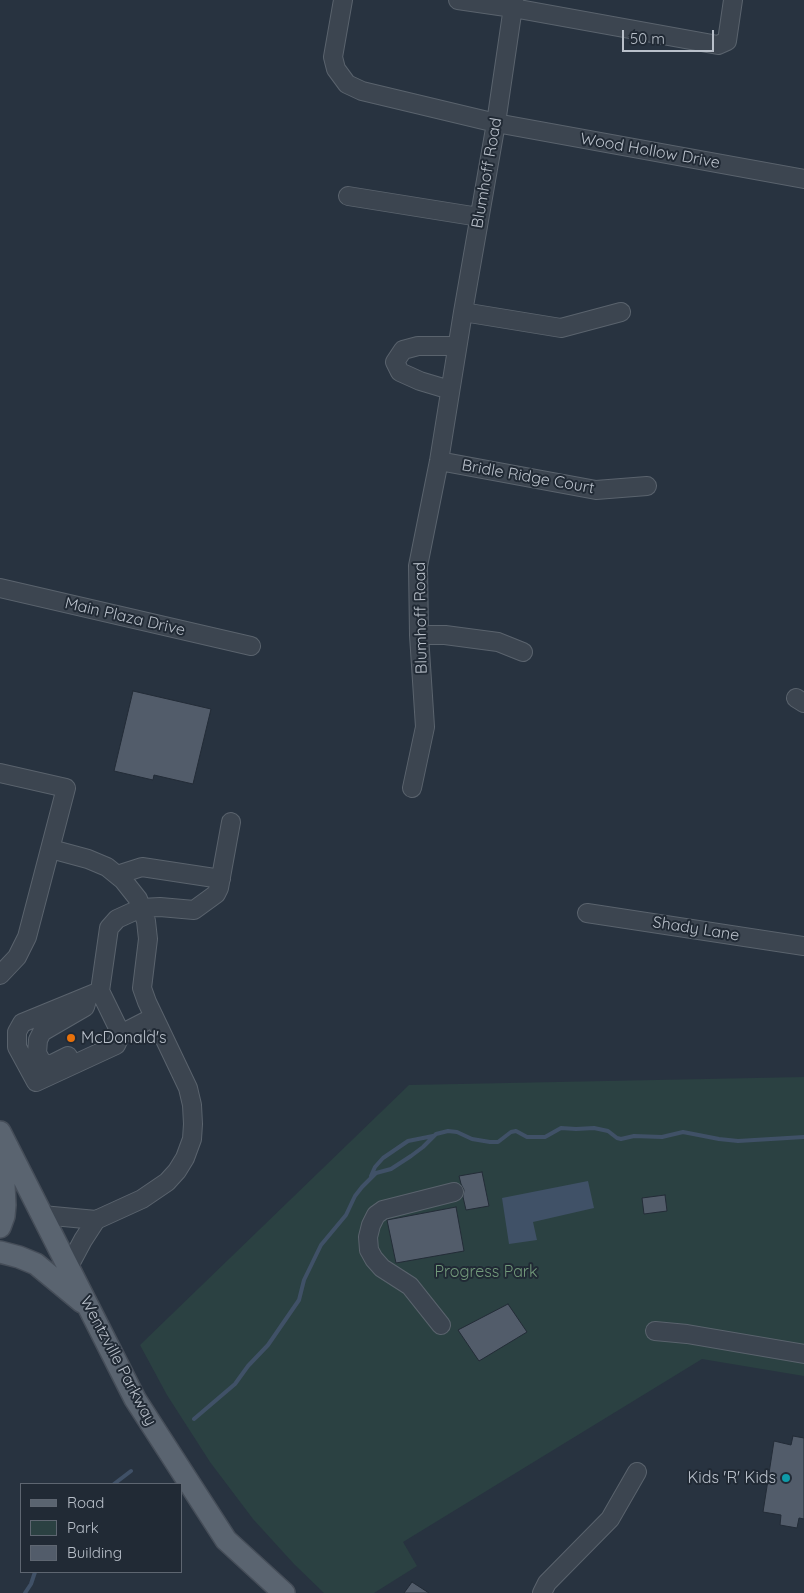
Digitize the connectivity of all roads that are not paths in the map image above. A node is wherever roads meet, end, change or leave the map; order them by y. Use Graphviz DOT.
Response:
graph roads {
  1 [pos="343,0"];
  2 [pos="458,0"];
  3 [pos="733,0"];
  4 [pos="513,4"];
  5 [pos="496,124"];
  6 [pos="804,179"];
  7 [pos="348,196"];
  8 [pos="479,217"];
  9 [pos="462,312"];
  10 [pos="621,312"];
  11 [pos="457,346"];
  12 [pos="450,390"];
  13 [pos="439,461"];
  14 [pos="647,486"];
  15 [pos="0,588"];
  16 [pos="419,635"];
  17 [pos="251,646"];
  18 [pos="523,652"];
  19 [pos="0,773"];
  20 [pos="412,788"];
  21 [pos="232,822"];
  22 [pos="51,848"];
  23 [pos="117,875"];
  24 [pos="221,879"];
  25 [pos="141,908"];
  26 [pos="587,912"];
  27 [pos="804,946"];
  28 [pos="0,975"];
  29 [pos="94,993"];
  30 [pos="154,1016"];
  31 [pos="119,1040"];
  32 [pos="1,1134"];
  33 [pos="454,1192"];
  34 [pos="42,1215"];
  35 [pos="96,1220"];
  36 [pos="0,1227"];
  37 [pos="0,1252"];
  38 [pos="68,1268"];
  39 [pos="89,1309"];
  40 [pos="441,1325"];
  41 [pos="655,1331"];
  42 [pos="804,1354"];
  43 [pos="637,1472"];
  44 [pos="284,1593"];
  45 [pos="542,1593"];
  1 -- 5 [label="street, Wood Hollow Drive"];
  2 -- 4 [label="street"];
  3 -- 4 [label="street"];
  4 -- 5 [label="street, Blumhoff Road"];
  5 -- 6 [label="street, Wood Hollow Drive"];
  5 -- 8 [label="street, Blumhoff Road"];
  7 -- 8 [label="street"];
  8 -- 9 [label="street, Blumhoff Road"];
  9 -- 10 [label="street"];
  9 -- 11 [label="street, Blumhoff Road"];
  11 -- 12 [label="street, Blumhoff Road"];
  11 -- 12 [label="street"];
  12 -- 13 [label="street, Blumhoff Road"];
  13 -- 14 [label="street, Bridle Ridge Court"];
  13 -- 16 [label="street, Blumhoff Road"];
  15 -- 17 [label="street, Main Plaza Drive"];
  16 -- 18 [label="street"];
  16 -- 20 [label="street, Blumhoff Road"];
  19 -- 22 [label="street"];
  21 -- 24 [label="street"];
  22 -- 23 [label="street"];
  22 -- 28 [label="street"];
  23 -- 24 [label="street"];
  23 -- 25 [label="street"];
  24 -- 25 [label="street"];
  25 -- 29 [label="street"];
  25 -- 30 [label="street"];
  26 -- 27 [label="street, Shady Lane"];
  29 -- 31 [label="street"];
  29 -- 31 [label="street"];
  30 -- 31 [label="street"];
  30 -- 35 [label="street"];
  32 -- 34 [label="main road, Wentzville Parkway"];
  32 -- 36 [label="main road"];
  33 -- 40 [label="street"];
  34 -- 35 [label="street"];
  34 -- 38 [label="main road, Wentzville Parkway"];
  35 -- 38 [label="street"];
  37 -- 39 [label="main road"];
  38 -- 39 [label="main road, Wentzville Parkway"];
  39 -- 44 [label="main road, Wentzville Parkway"];
  41 -- 42 [label="street"];
  43 -- 45 [label="street"];
}
